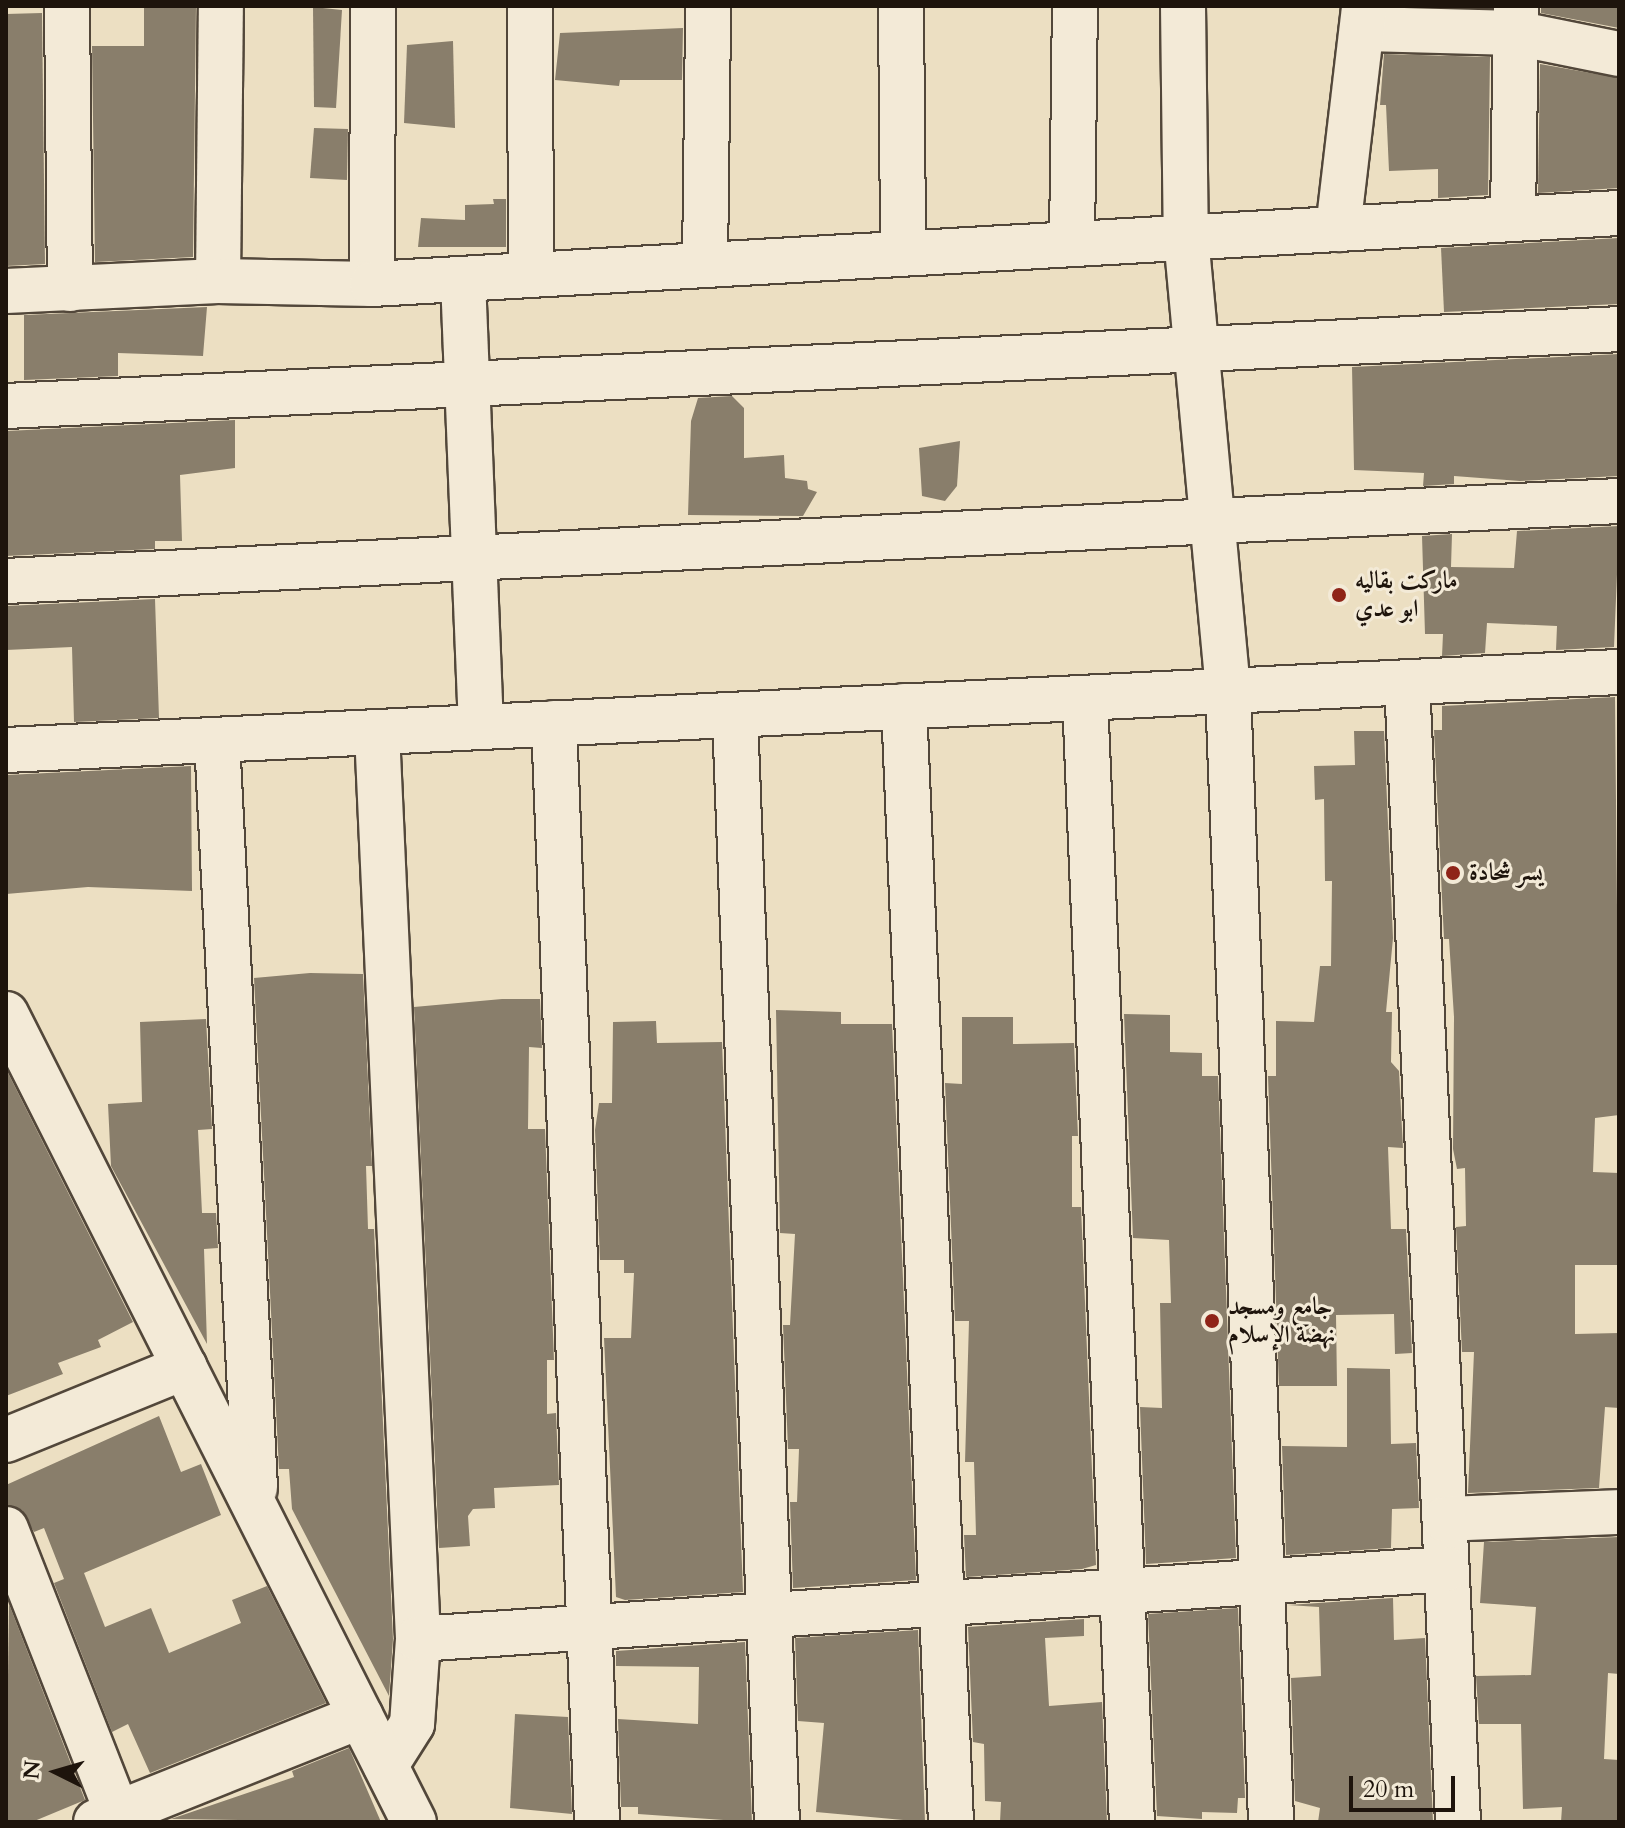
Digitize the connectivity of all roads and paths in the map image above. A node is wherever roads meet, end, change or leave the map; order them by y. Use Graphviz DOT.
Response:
graph roads {
  1 [pos="67,6"];
  2 [pos="221,6"];
  3 [pos="373,6"];
  4 [pos="530,6"];
  5 [pos="708,6"];
  6 [pos="901,6"];
  7 [pos="1075,6"];
  8 [pos="1183,6"];
  9 [pos="1365,18"];
  10 [pos="1515,20"];
  11 [pos="1619,54"];
  12 [pos="1619,213"];
  13 [pos="1513,219"];
  14 [pos="1338,229"];
  15 [pos="1186,237"];
  16 [pos="1072,244"];
  17 [pos="903,253"];
  18 [pos="705,265"];
  19 [pos="531,275"];
  20 [pos="463,279"];
  21 [pos="218,281"];
  22 [pos="372,284"];
  23 [pos="70,289"];
  24 [pos="6,291"];
  25 [pos="1619,329"];
  26 [pos="1198,350"];
  27 [pos="469,387"];
  28 [pos="6,406"];
  29 [pos="1619,501"];
  30 [pos="1210,523"];
  31 [pos="479,561"];
  32 [pos="6,581"];
  33 [pos="1619,672"];
  34 [pos="1407,682"];
  35 [pos="1228,691"];
  36 [pos="1085,698"];
  37 [pos="904,706"];
  38 [pos="735,716"];
  39 [pos="554,723"];
  40 [pos="481,727"];
  41 [pos="377,732"];
  42 [pos="217,740"];
  43 [pos="6,750"];
  44 [pos="6,1014"];
  45 [pos="185,1367"];
  46 [pos="6,1440"];
  47 [pos="256,1506"];
  48 [pos="1619,1512"];
  49 [pos="1445,1519"];
  50 [pos="6,1529"];
  51 [pos="1447,1569"];
  52 [pos="1262,1581"];
  53 [pos="1123,1590"];
  54 [pos="938,1603"];
  55 [pos="768,1614"];
  56 [pos="590,1623"];
  57 [pos="418,1639"];
  58 [pos="361,1716"];
  59 [pos="386,1765"];
  60 [pos="111,1819"];
  61 [pos="414,1822"];
  62 [pos="597,1822"];
  63 [pos="777,1822"];
  64 [pos="951,1822"];
  65 [pos="1132,1822"];
  66 [pos="1271,1822"];
  67 [pos="1458,1822"];
  1 -- 23 [label="street"];
  2 -- 21 [label="street"];
  3 -- 22 [label="street"];
  4 -- 19 [label="street"];
  5 -- 18 [label="street"];
  6 -- 17 [label="street"];
  7 -- 16 [label="street"];
  8 -- 15 [label="street"];
  9 -- 10 [label="street"];
  9 -- 14 [label="street"];
  10 -- 11 [label="street"];
  10 -- 13 [label="street"];
  12 -- 13 [label="street"];
  13 -- 14 [label="street"];
  14 -- 15 [label="street"];
  15 -- 16 [label="street"];
  15 -- 26 [label="street"];
  16 -- 17 [label="street"];
  17 -- 18 [label="street"];
  18 -- 19 [label="street"];
  19 -- 20 [label="street"];
  20 -- 22 [label="street"];
  20 -- 27 [label="street"];
  21 -- 22 [label="street"];
  21 -- 23 [label="street"];
  23 -- 24 [label="street"];
  25 -- 26 [label="street"];
  26 -- 27 [label="street"];
  26 -- 30 [label="street"];
  27 -- 28 [label="street"];
  27 -- 31 [label="street"];
  29 -- 30 [label="street"];
  30 -- 31 [label="street"];
  30 -- 35 [label="street"];
  31 -- 32 [label="street"];
  31 -- 40 [label="street"];
  33 -- 34 [label="street"];
  34 -- 35 [label="street"];
  34 -- 49 [label="street"];
  35 -- 36 [label="street"];
  35 -- 52 [label="street"];
  36 -- 37 [label="street"];
  36 -- 53 [label="street"];
  37 -- 38 [label="street"];
  37 -- 54 [label="street"];
  38 -- 39 [label="street"];
  38 -- 55 [label="street"];
  39 -- 40 [label="street"];
  39 -- 56 [label="street"];
  40 -- 41 [label="street"];
  41 -- 42 [label="street"];
  41 -- 57 [label="street"];
  42 -- 43 [label="street"];
  42 -- 47 [label="street"];
  44 -- 45 [label="street"];
  45 -- 46 [label="street"];
  45 -- 47 [label="street"];
  47 -- 58 [label="street"];
  48 -- 49 [label="street"];
  49 -- 51 [label="street"];
  50 -- 60 [label="street"];
  51 -- 52 [label="street"];
  51 -- 67 [label="street"];
  52 -- 53 [label="street"];
  52 -- 66 [label="street"];
  53 -- 54 [label="street"];
  53 -- 65 [label="street"];
  54 -- 55 [label="street"];
  54 -- 64 [label="street"];
  55 -- 56 [label="street"];
  55 -- 63 [label="street"];
  56 -- 57 [label="street"];
  56 -- 62 [label="street"];
  57 -- 59 [label="street"];
  58 -- 59 [label="street"];
  58 -- 60 [label="street"];
  59 -- 61 [label="street"];
}
